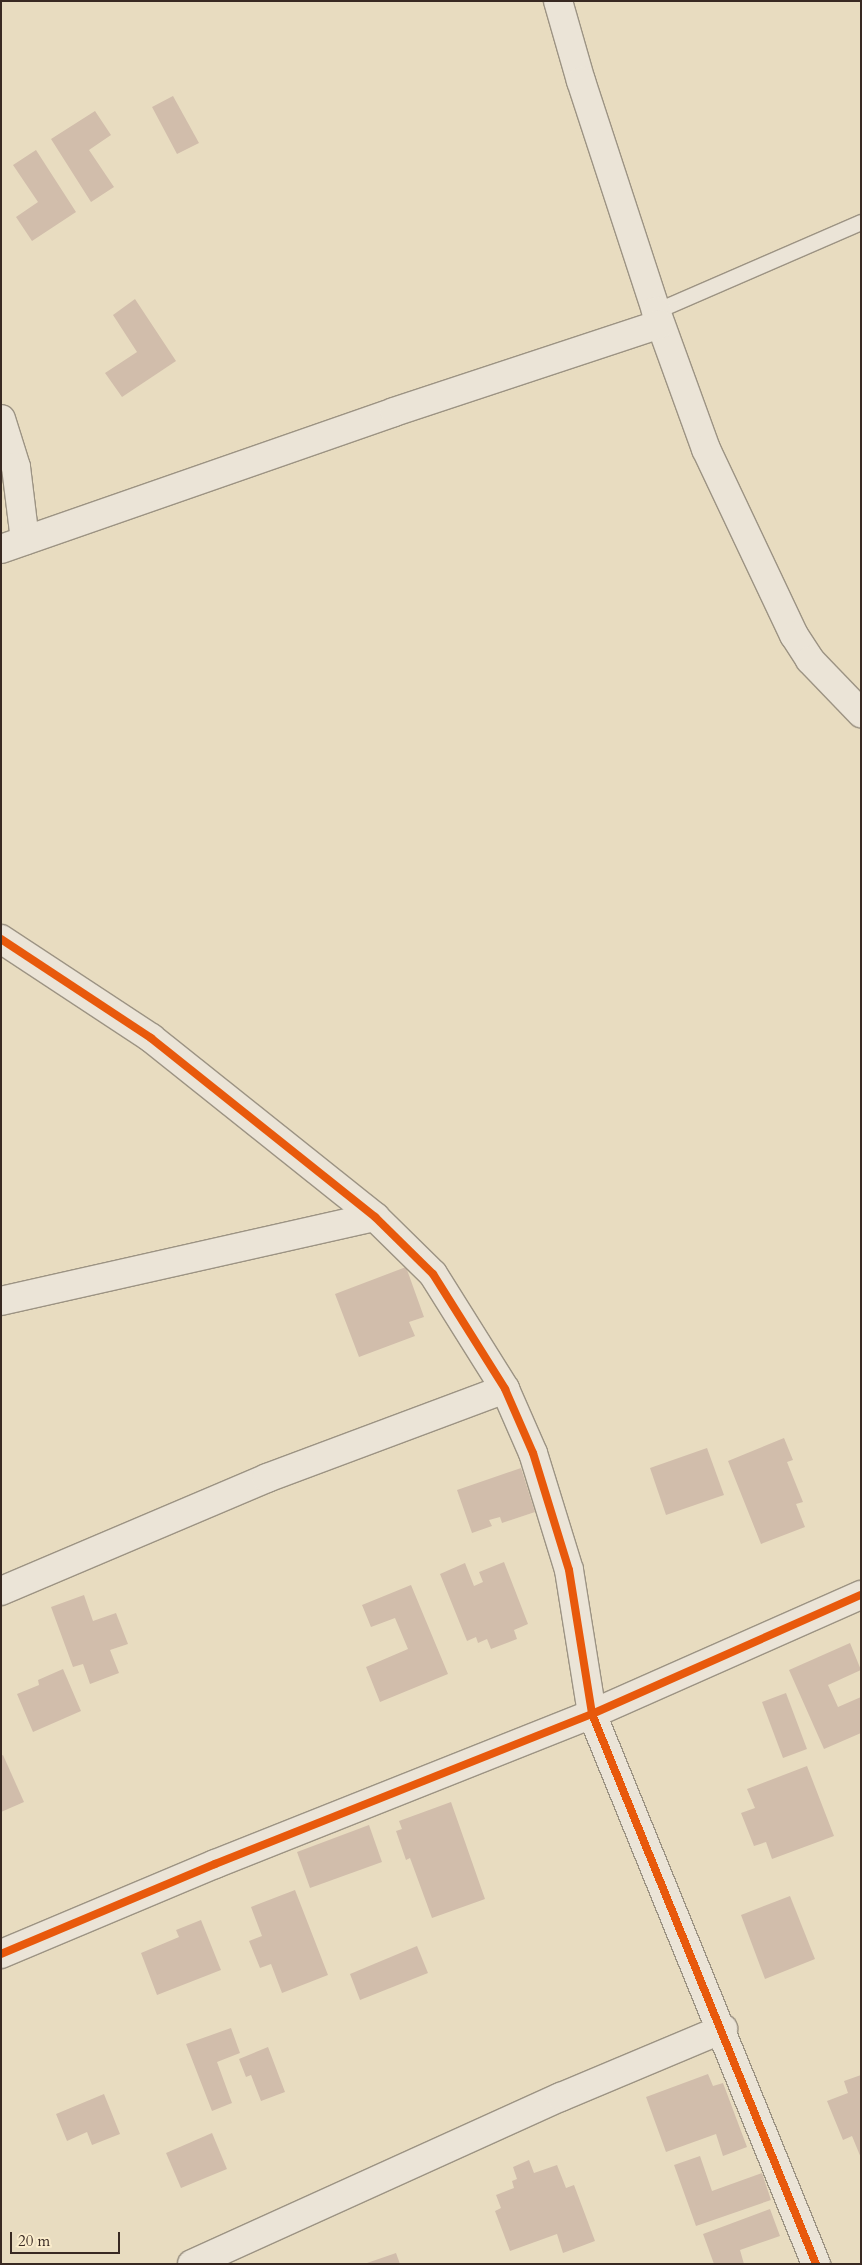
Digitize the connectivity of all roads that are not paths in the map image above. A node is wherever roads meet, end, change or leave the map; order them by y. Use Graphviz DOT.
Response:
graph roads {
  1 [pos="558,1"];
  2 [pos="861,222"];
  3 [pos="658,318"];
  4 [pos="1,419"];
  5 [pos="13,544"];
  6 [pos="861,713"];
  7 [pos="1,938"];
  8 [pos="375,1217"];
  9 [pos="1,1301"];
  10 [pos="505,1389"];
  11 [pos="1,1591"];
  12 [pos="861,1596"];
  13 [pos="592,1714"];
  14 [pos="1,1954"];
  15 [pos="723,2029"];
  16 [pos="192,2264"];
  17 [pos="816,2264"];
  1 -- 3 [label="street"];
  2 -- 3 [label="lane"];
  3 -- 5 [label="street"];
  3 -- 6 [label="street"];
  4 -- 5 [label="street"];
  7 -- 8 [label="street"];
  8 -- 9 [label="street"];
  8 -- 10 [label="street"];
  10 -- 11 [label="street"];
  10 -- 13 [label="street"];
  12 -- 13 [label="street"];
  13 -- 14 [label="street"];
  13 -- 15 [label="street"];
  15 -- 16 [label="street"];
  15 -- 17 [label="street"];
}
